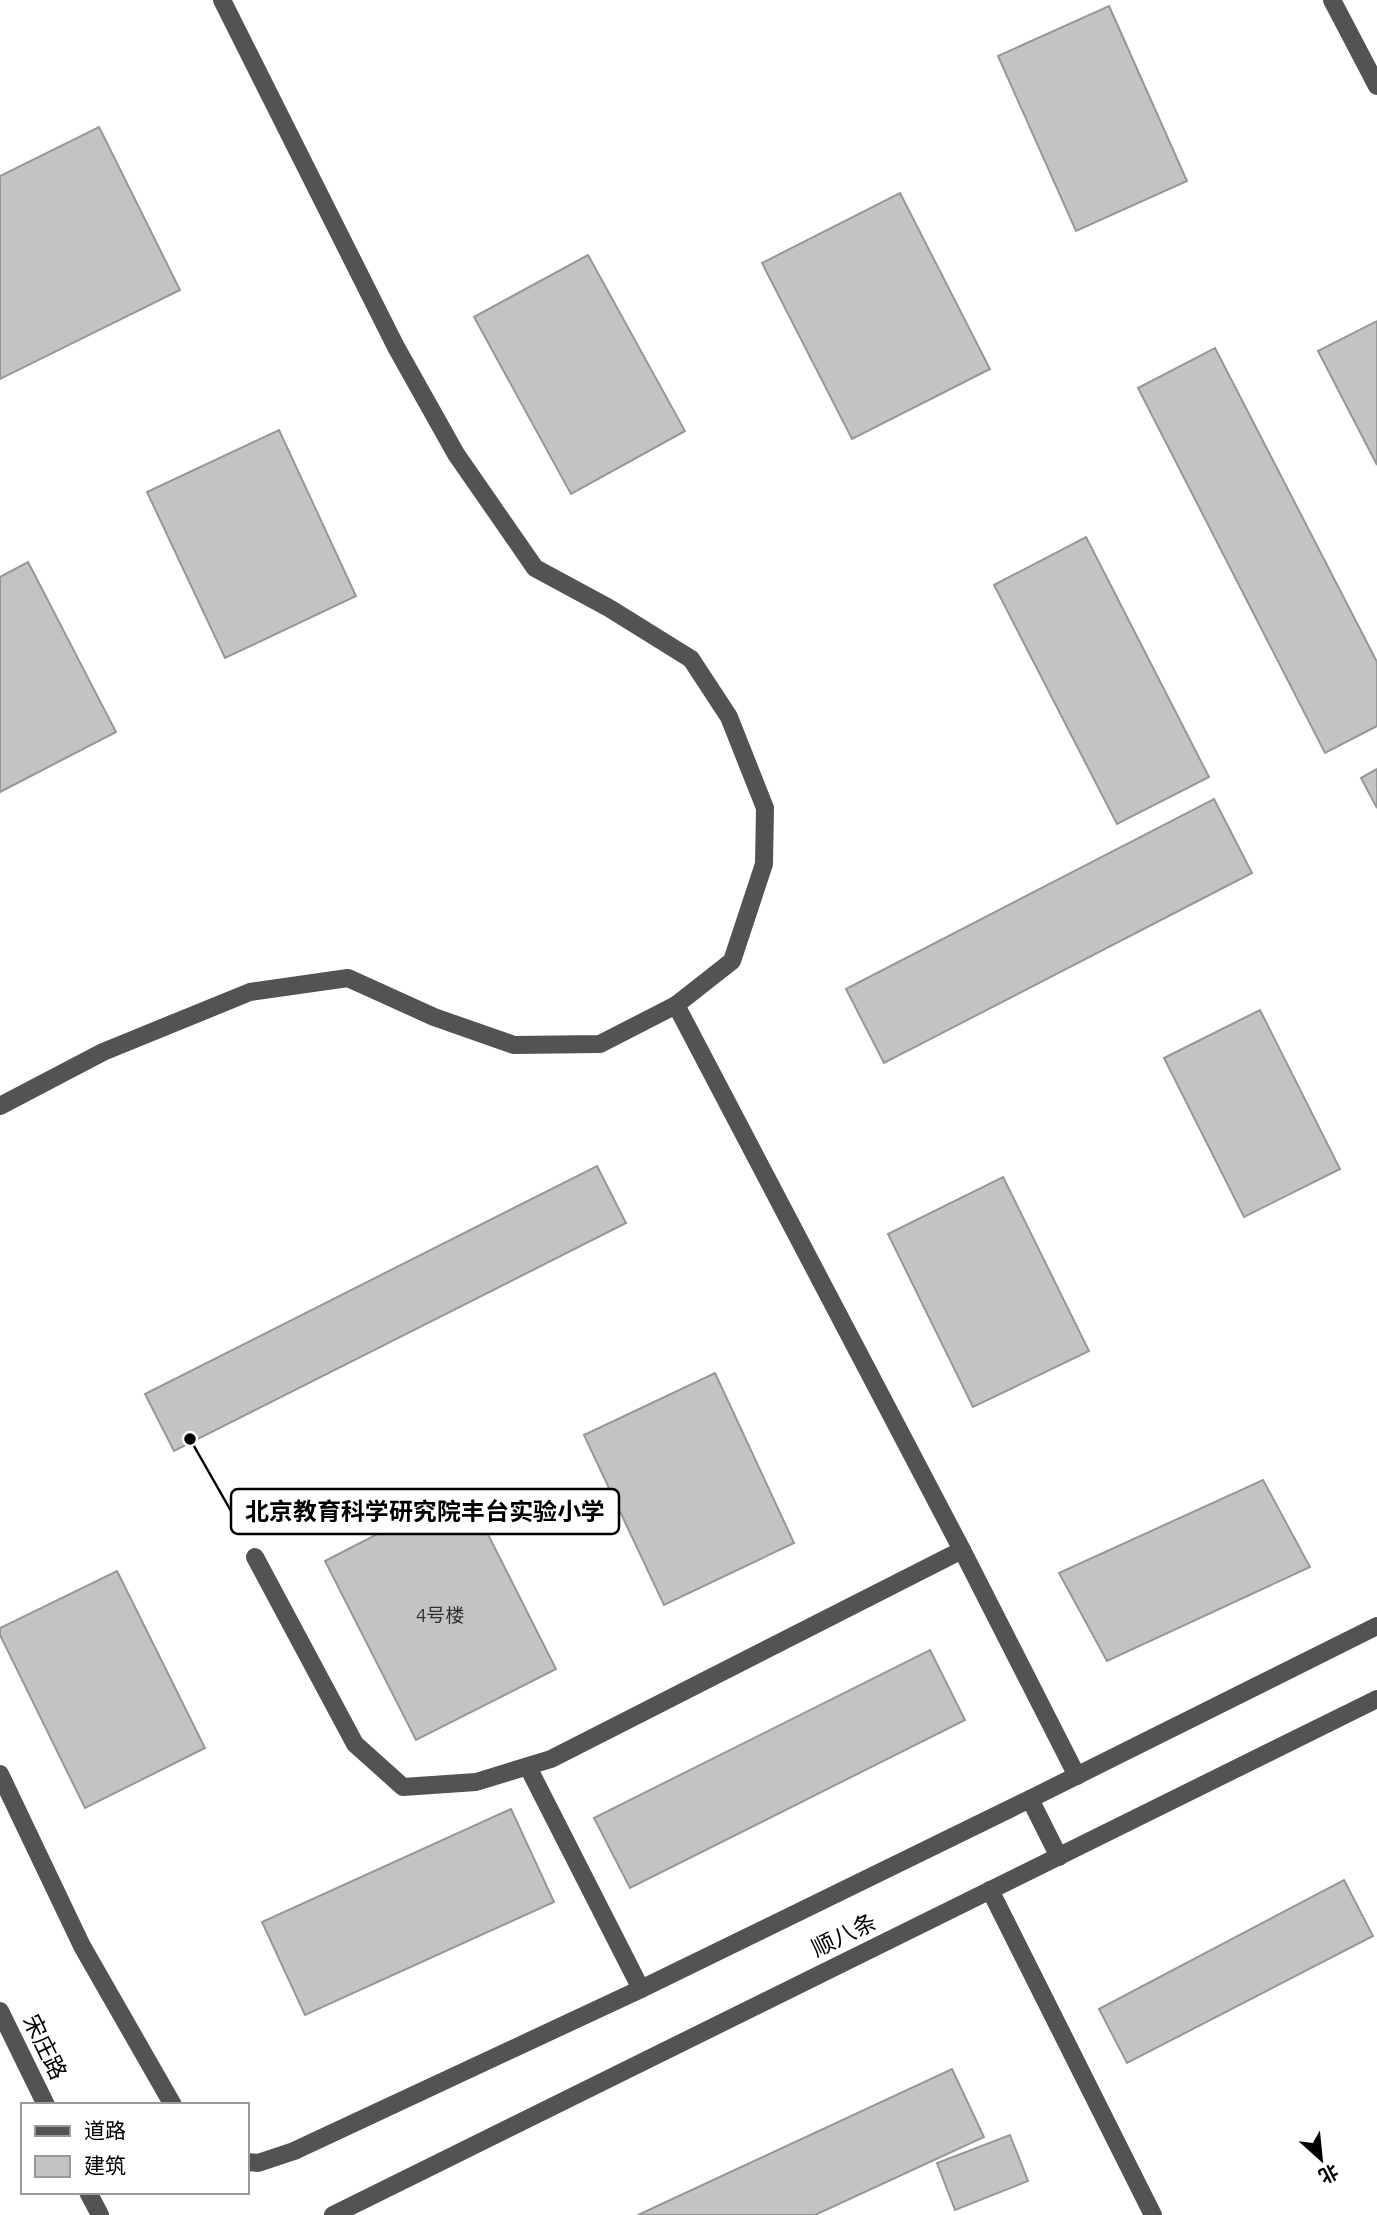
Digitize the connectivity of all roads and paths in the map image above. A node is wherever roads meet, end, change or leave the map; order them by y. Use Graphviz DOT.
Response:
graph roads {
  1 [pos="222,0"];
  2 [pos="1332,0"];
  3 [pos="1377,86"];
  4 [pos="676,1005"];
  5 [pos="0,1106"];
  6 [pos="962,1550"];
  7 [pos="255,1557"];
  8 [pos="1377,1626"];
  9 [pos="1377,1699"];
  10 [pos="528,1767"];
  11 [pos="0,1774"];
  12 [pos="1077,1776"];
  13 [pos="1030,1798"];
  14 [pos="1059,1857"];
  15 [pos="990,1889"];
  16 [pos="641,1989"];
  17 [pos="0,2011"];
  18 [pos="45,2103"];
  19 [pos="172,2103"];
  20 [pos="248,2162"];
  21 [pos="89,2194"];
  22 [pos="100,2215"];
  23 [pos="333,2215"];
  24 [pos="1153,2215"];
  1 -- 4 [label="street"];
  2 -- 3 [label="street"];
  4 -- 5 [label="street"];
  4 -- 6 [label="street"];
  6 -- 10 [label="street"];
  6 -- 12 [label="street"];
  7 -- 10 [label="street"];
  8 -- 12 [label="street"];
  9 -- 14 [label="street, 顺八条"];
  10 -- 16 [label="street"];
  11 -- 19 [label="street"];
  12 -- 13 [label="street"];
  13 -- 14 [label="street"];
  13 -- 16 [label="street"];
  14 -- 15 [label="street, 顺八条"];
  15 -- 23 [label="street, 顺八条"];
  15 -- 24 [label="street"];
  16 -- 20 [label="street"];
  17 -- 18 [label="street, 宋庄路"];
  21 -- 22 [label="street"];
}
